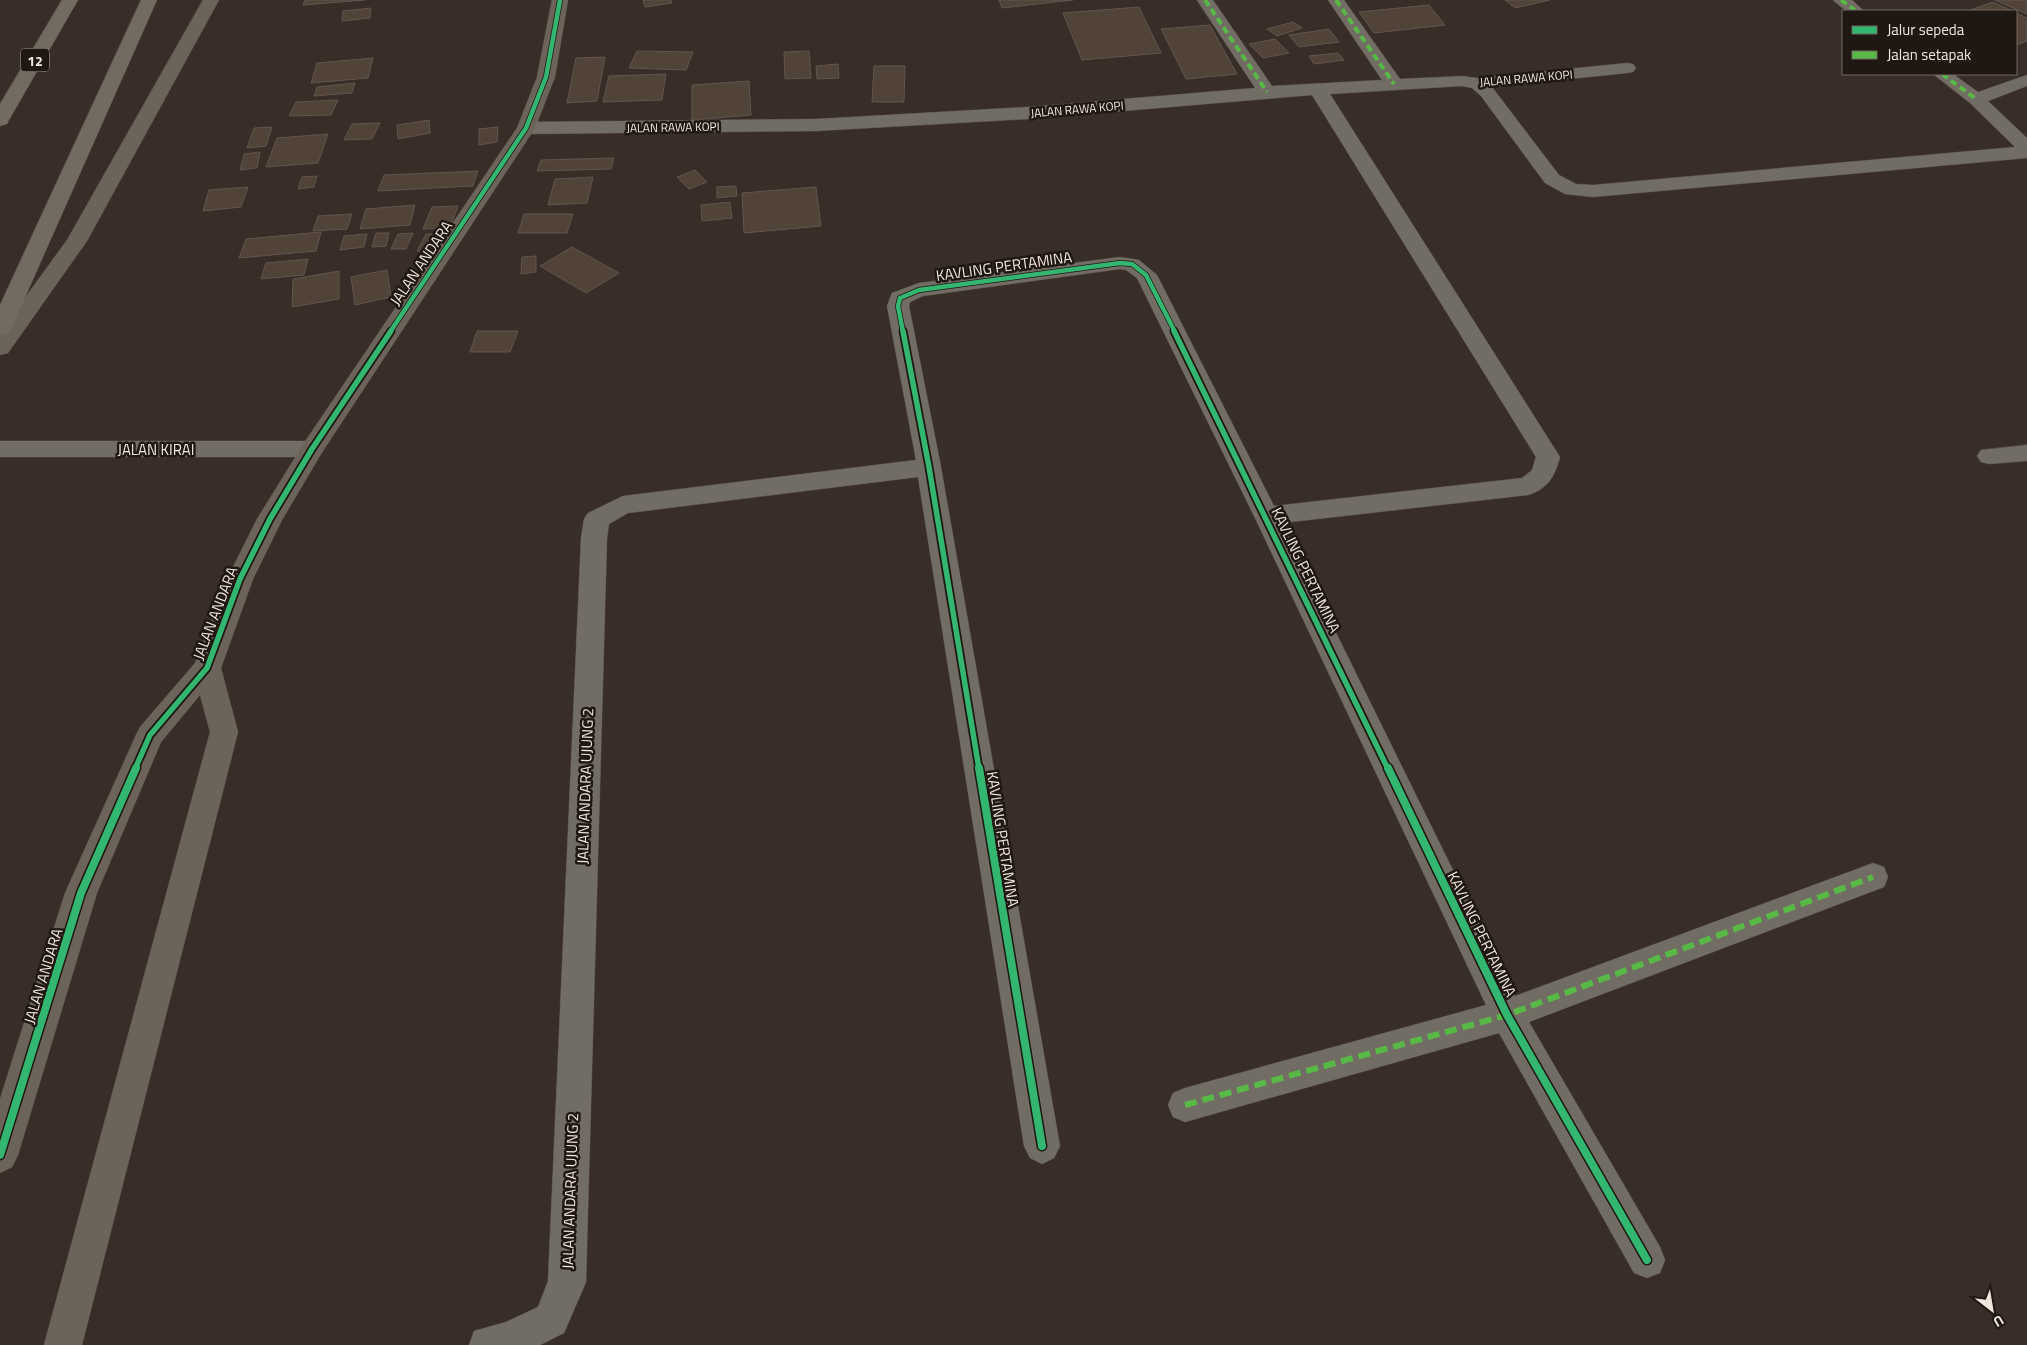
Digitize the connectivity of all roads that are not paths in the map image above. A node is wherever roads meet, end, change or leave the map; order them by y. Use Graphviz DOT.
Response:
graph roads {
  1 [pos="70,0"];
  2 [pos="149,0"];
  3 [pos="210,0"];
  4 [pos="560,0"];
  5 [pos="1205,0"];
  6 [pos="1336,0"];
  7 [pos="1841,0"];
  8 [pos="1855,10"];
  9 [pos="1627,68"];
  10 [pos="1943,75"];
  11 [pos="2027,80"];
  12 [pos="1477,83"];
  13 [pos="1394,84"];
  14 [pos="1267,92"];
  15 [pos="1321,96"];
  16 [pos="1976,98"];
  17 [pos="0,120"];
  18 [pos="526,128"];
  19 [pos="2027,148"];
  20 [pos="2027,152"];
  21 [pos="0,329"];
  22 [pos="0,348"];
  23 [pos="0,449"];
  24 [pos="312,449"];
  25 [pos="2027,453"];
  26 [pos="1988,456"];
  27 [pos="929,467"];
  28 [pos="1266,516"];
  29 [pos="207,668"];
  30 [pos="1873,877"];
  31 [pos="1507,1015"];
  32 [pos="1185,1105"];
  33 [pos="1042,1146"];
  34 [pos="0,1155"];
  35 [pos="1647,1260"];
  36 [pos="64,1345"];
  37 [pos="488,1345"];
  1 -- 17 [label="highway, 12"];
  2 -- 21 [label="highway"];
  3 -- 22 [label="street"];
  4 -- 18 [label="street, JALAN ANDARA"];
  5 -- 14 [label="street"];
  6 -- 13 [label="street"];
  7 -- 8 [label="street"];
  9 -- 12 [label="street, JALAN RAWA KOPI"];
  10 -- 16 [label="street"];
  11 -- 16 [label="street"];
  12 -- 13 [label="street, JALAN RAWA KOPI"];
  12 -- 20 [label="street"];
  13 -- 15 [label="street, JALAN RAWA KOPI"];
  14 -- 15 [label="street, JALAN RAWA KOPI"];
  14 -- 18 [label="street, JALAN RAWA KOPI"];
  15 -- 28 [label="street, KAVLING PERTAMINA"];
  16 -- 19 [label="street"];
  18 -- 24 [label="street, JALAN ANDARA"];
  23 -- 24 [label="street, JALAN KIRAI"];
  24 -- 29 [label="street, JALAN ANDARA"];
  25 -- 26 [label="street"];
  27 -- 28 [label="street, KAVLING PERTAMINA"];
  27 -- 33 [label="street, KAVLING PERTAMINA"];
  27 -- 37 [label="street, JALAN ANDARA UJUNG 2"];
  28 -- 31 [label="street, KAVLING PERTAMINA"];
  29 -- 34 [label="street, JALAN ANDARA"];
  29 -- 36 [label="street, JALAN ANDARA"];
  30 -- 31 [label="street"];
  31 -- 32 [label="street"];
  31 -- 35 [label="street, KAVLING PERTAMINA"];
}
